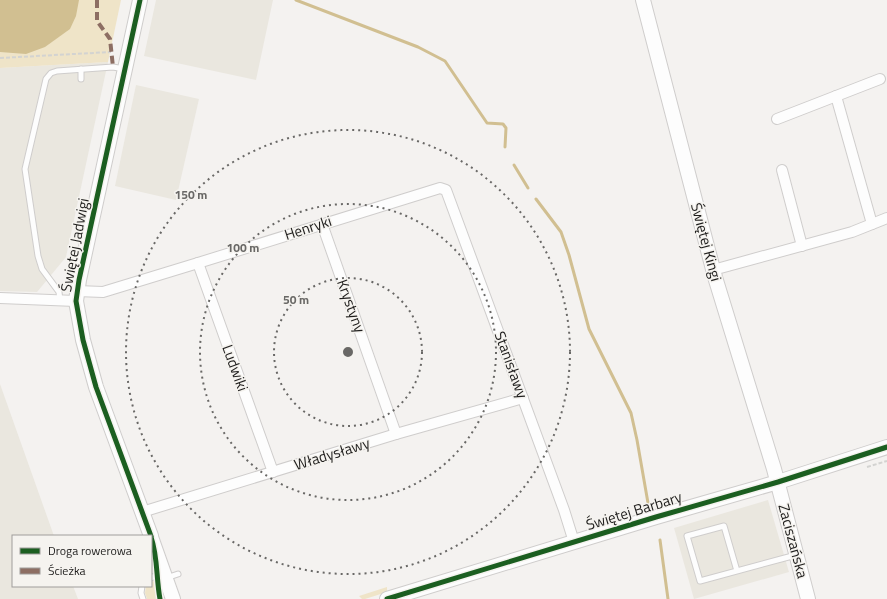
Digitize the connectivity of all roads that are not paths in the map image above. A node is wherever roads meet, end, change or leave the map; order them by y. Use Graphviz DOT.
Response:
graph roads {
  1 [pos="140,0"];
  2 [pos="643,0"];
  3 [pos="81,69"];
  4 [pos="125,69"];
  5 [pos="82,79"];
  6 [pos="880,79"];
  7 [pos="836,96"];
  8 [pos="777,119"];
  9 [pos="782,170"];
  10 [pos="446,190"];
  11 [pos="887,218"];
  12 [pos="322,224"];
  13 [pos="872,224"];
  14 [pos="802,246"];
  15 [pos="198,263"];
  16 [pos="713,270"];
  17 [pos="76,296"];
  18 [pos="0,298"];
  19 [pos="60,301"];
  20 [pos="523,398"];
  21 [pos="396,434"];
  22 [pos="887,447"];
  23 [pos="273,472"];
  24 [pos="778,482"];
  25 [pos="142,512"];
  26 [pos="150,535"];
  27 [pos="152,540"];
  28 [pos="574,542"];
  29 [pos="797,555"];
  30 [pos="737,571"];
  31 [pos="165,575"];
  32 [pos="142,587"];
  33 [pos="143,599"];
  34 [pos="173,599"];
  35 [pos="387,599"];
  36 [pos="808,599"];
  1 -- 4 [label="street, Świętej Jadwigi"];
  2 -- 16 [label="street, Świętej Kingi"];
  3 -- 4 [label="lane"];
  3 -- 5 [label="lane"];
  3 -- 19 [label="lane"];
  4 -- 17 [label="street, Świętej Jadwigi"];
  6 -- 7 [label="street"];
  7 -- 8 [label="street"];
  7 -- 13 [label="street"];
  9 -- 14 [label="street"];
  10 -- 12 [label="street, Henryki"];
  10 -- 20 [label="street, Stanisławy"];
  11 -- 13 [label="street"];
  12 -- 15 [label="street, Henryki"];
  12 -- 21 [label="street, Krystyny"];
  13 -- 14 [label="street"];
  14 -- 16 [label="street"];
  15 -- 17 [label="street, Henryki"];
  15 -- 23 [label="street, Ludwiki"];
  16 -- 24 [label="street, Świętej Kingi"];
  17 -- 19 [label="street, Henryki"];
  17 -- 25 [label="street, Świętej Jadwigi"];
  18 -- 19 [label="street, Henryki"];
  20 -- 21 [label="street, Władysławy"];
  20 -- 28 [label="street, Stanisławy"];
  21 -- 23 [label="street, Władysławy"];
  22 -- 24 [label="street, Świętej Barbary"];
  23 -- 25 [label="street, Władysławy"];
  24 -- 28 [label="street, Świętej Barbary"];
  24 -- 29 [label="street, Zaciszańska"];
  25 -- 26 [label="street, Świętej Jadwigi"];
  27 -- 31 [label="street, Świętej Jadwigi"];
  28 -- 35 [label="street, Świętej Barbary"];
  29 -- 30 [label="lane"];
  29 -- 36 [label="street, Zaciszańska"];
  30 -- 30 [label="lane"];
  31 -- 34 [label="street, Świętej Jadwigi"];
  32 -- 33 [label="lane"];
}
